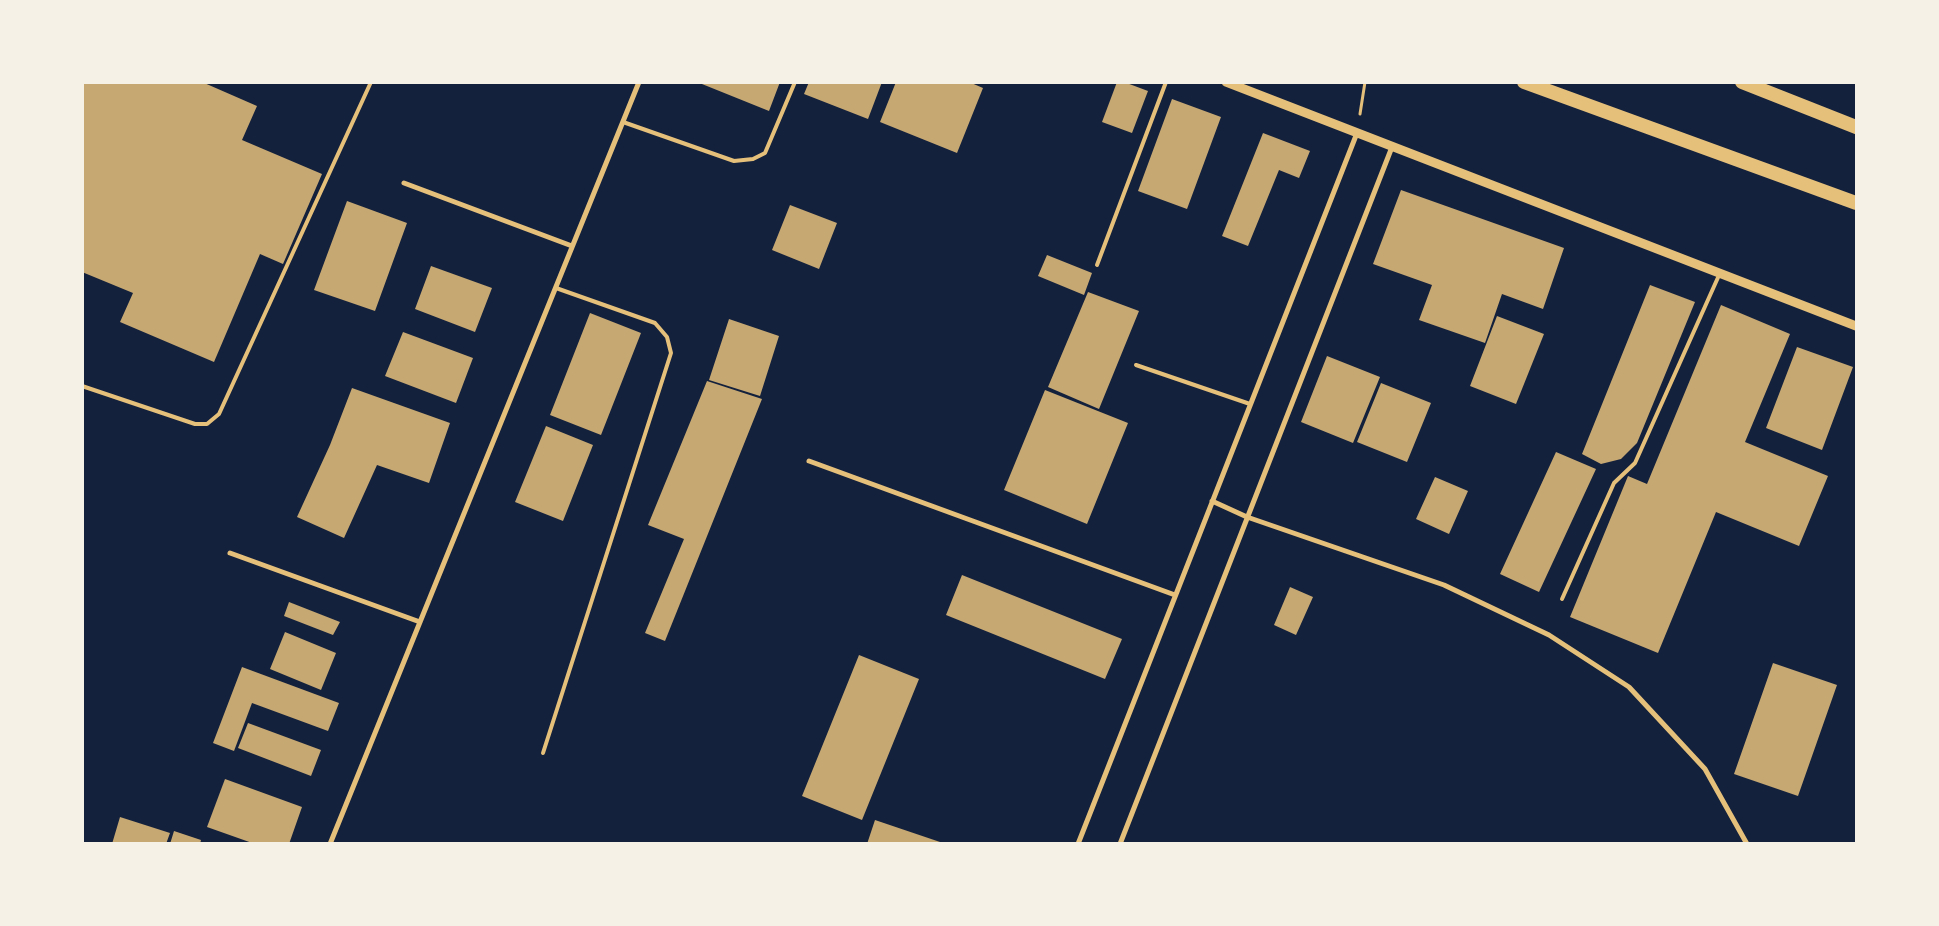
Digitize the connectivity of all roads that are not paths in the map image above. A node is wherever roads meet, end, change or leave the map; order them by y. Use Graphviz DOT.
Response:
graph roads {
  1 [pos="371,82"];
  2 [pos="639,82"];
  3 [pos="795,82"];
  4 [pos="1166,82"];
  5 [pos="1226,82"];
  6 [pos="1524,82"];
  7 [pos="1742,82"];
  8 [pos="623,122"];
  9 [pos="1856,127"];
  10 [pos="1357,133"];
  11 [pos="1392,147"];
  12 [pos="404,183"];
  13 [pos="1856,203"];
  14 [pos="572,246"];
  15 [pos="1097,265"];
  16 [pos="1720,273"];
  17 [pos="556,288"];
  18 [pos="1856,326"];
  19 [pos="1136,365"];
  20 [pos="82,386"];
  21 [pos="1250,404"];
  22 [pos="809,461"];
  23 [pos="1212,501"];
  24 [pos="1247,517"];
  25 [pos="230,553"];
  26 [pos="1175,595"];
  27 [pos="1562,599"];
  28 [pos="420,622"];
  29 [pos="543,754"];
  30 [pos="330,844"];
  31 [pos="1078,844"];
  32 [pos="1120,844"];
  33 [pos="1747,844"];
  1 -- 20 [label="lane"];
  2 -- 8 [label="street"];
  3 -- 8 [label="lane"];
  4 -- 15 [label="lane"];
  5 -- 10 [label="street"];
  6 -- 13 [label="highway"];
  7 -- 9 [label="highway"];
  8 -- 14 [label="street"];
  10 -- 11 [label="street"];
  10 -- 21 [label="street"];
  11 -- 16 [label="street"];
  11 -- 24 [label="street"];
  12 -- 14 [label="street"];
  14 -- 17 [label="street"];
  16 -- 18 [label="street"];
  16 -- 27 [label="lane"];
  17 -- 28 [label="street"];
  17 -- 29 [label="lane"];
  19 -- 21 [label="lane"];
  21 -- 23 [label="street"];
  22 -- 26 [label="street"];
  23 -- 24 [label="street"];
  23 -- 26 [label="street"];
  24 -- 32 [label="street"];
  24 -- 33 [label="street"];
  25 -- 28 [label="street"];
  26 -- 31 [label="street"];
  28 -- 30 [label="street"];
}
